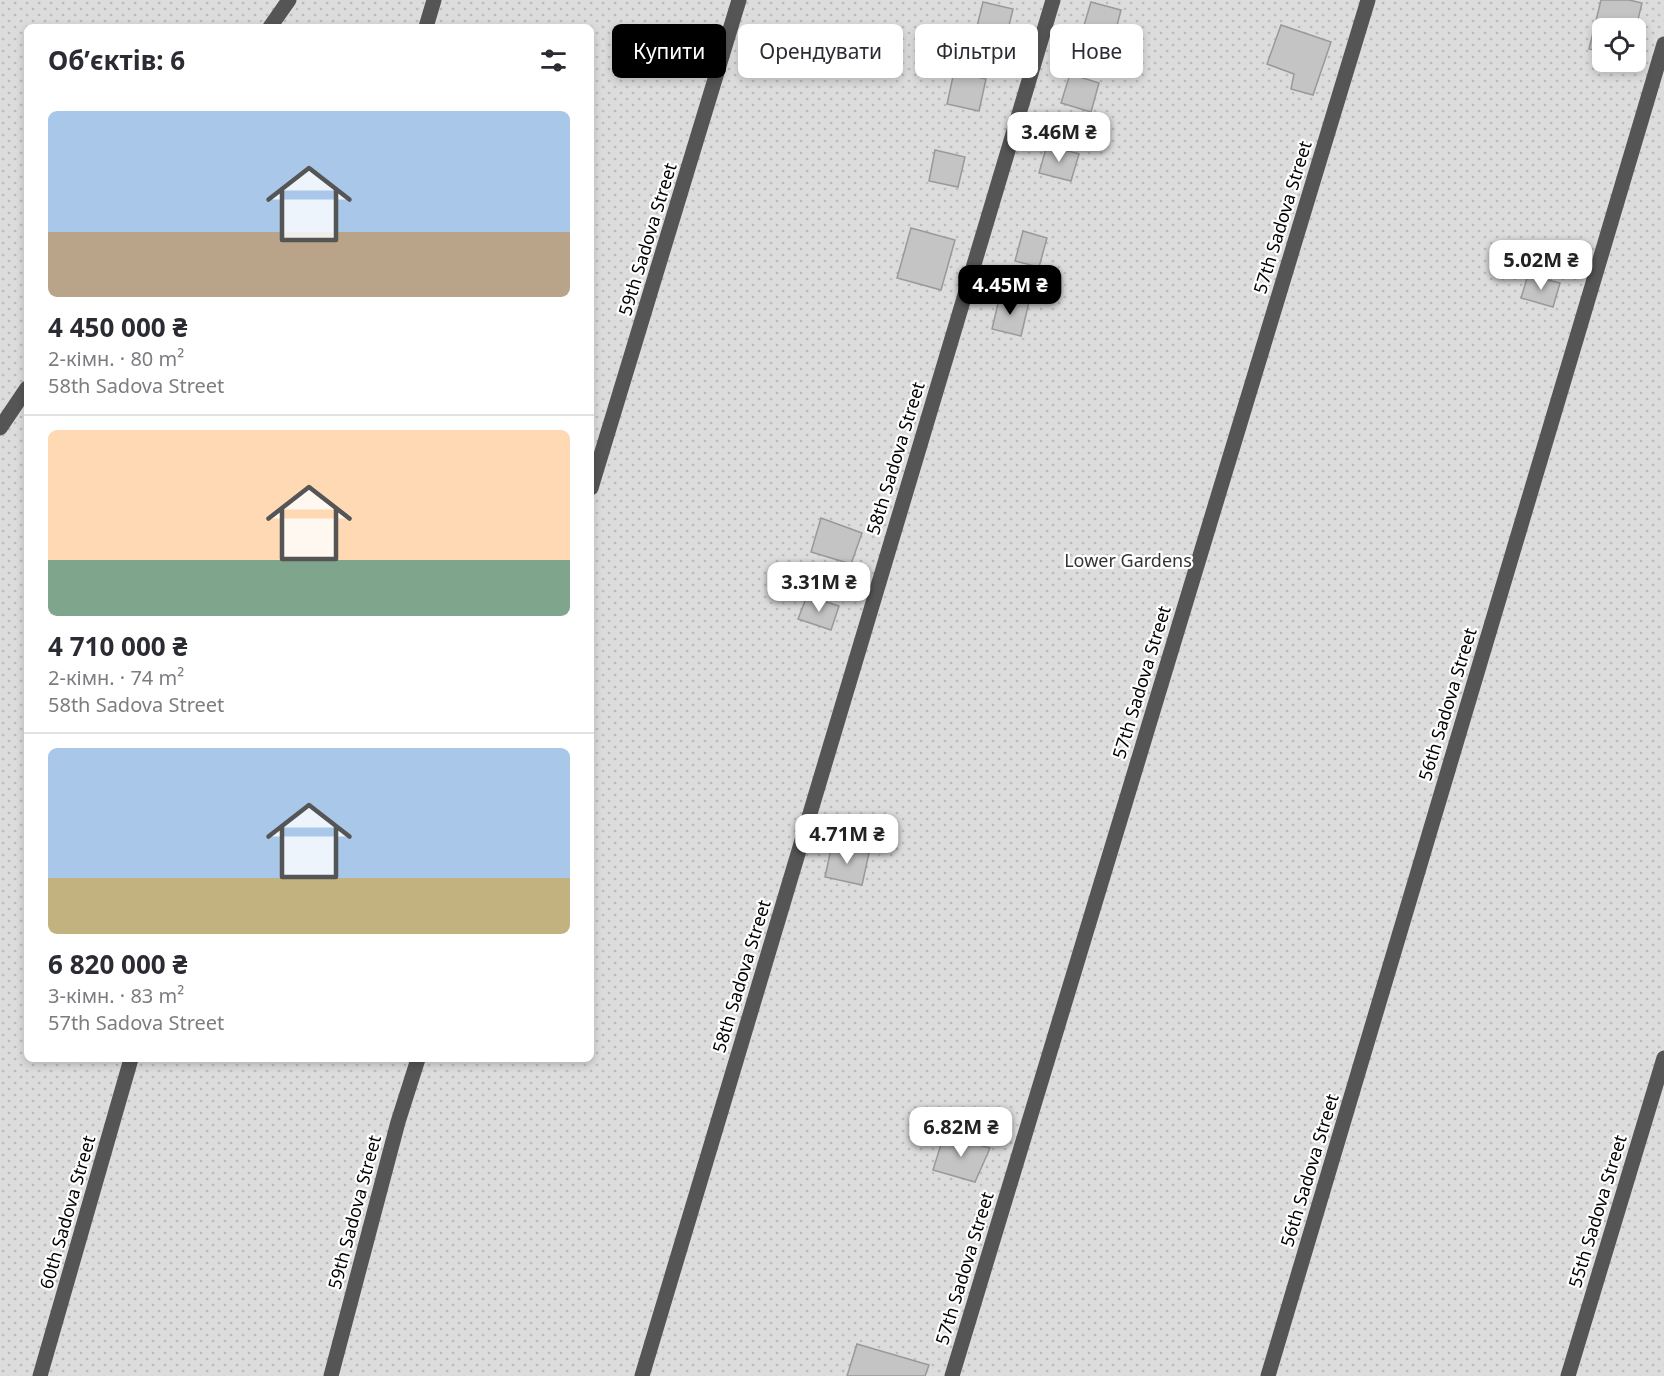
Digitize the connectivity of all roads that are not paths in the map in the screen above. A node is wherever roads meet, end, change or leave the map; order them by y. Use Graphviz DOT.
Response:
graph roads {
  1 [pos="289,0"];
  2 [pos="434,0"];
  3 [pos="739,0"];
  4 [pos="1053,0"];
  5 [pos="1368,0"];
  6 [pos="272,24"];
  7 [pos="427,24"];
  8 [pos="1664,44"];
  9 [pos="24,392"];
  10 [pos="0,428"];
  11 [pos="594,478"];
  12 [pos="1664,1058"];
  13 [pos="130,1062"];
  14 [pos="417,1062"];
  15 [pos="40,1376"];
  16 [pos="332,1376"];
  17 [pos="642,1376"];
  18 [pos="952,1376"];
  19 [pos="1268,1376"];
  20 [pos="1568,1376"];
  1 -- 6 [label="street"];
  2 -- 7 [label="street"];
  3 -- 11 [label="street, 59th Sadova Street"];
  4 -- 17 [label="street, 58th Sadova Street"];
  5 -- 18 [label="street, 57th Sadova Street"];
  8 -- 19 [label="street, 56th Sadova Street"];
  9 -- 10 [label="street"];
  12 -- 20 [label="street, 55th Sadova Street"];
  13 -- 15 [label="street, 60th Sadova Street"];
  14 -- 16 [label="street, 59th Sadova Street"];
}
